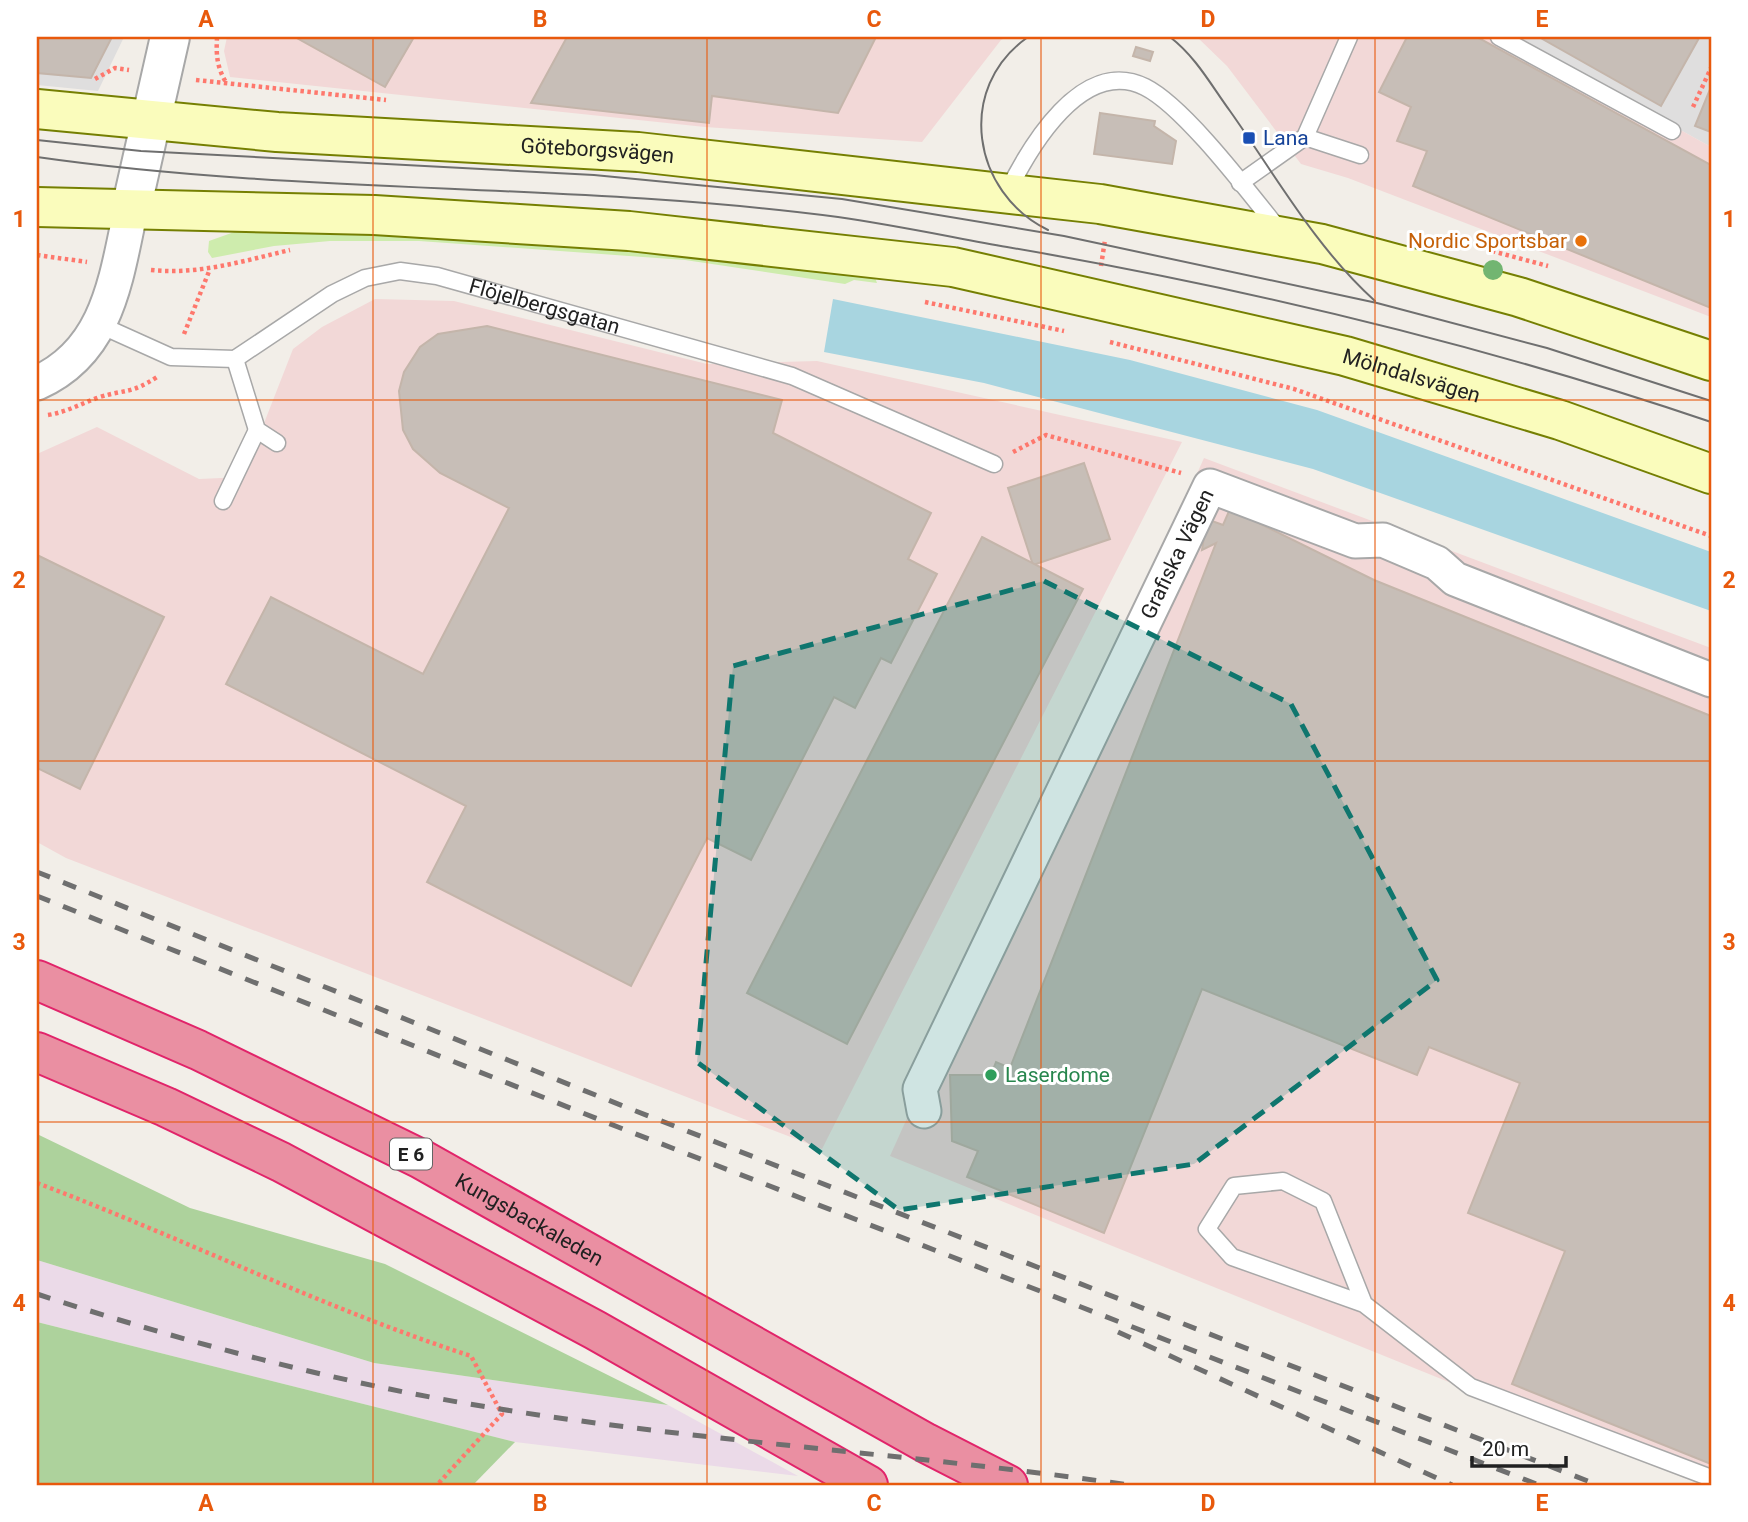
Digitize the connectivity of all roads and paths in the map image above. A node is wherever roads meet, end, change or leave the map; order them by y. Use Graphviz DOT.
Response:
graph roads {
  1 [pos="170,37"];
  2 [pos="217,37"];
  3 [pos="1349,37"];
  4 [pos="1499,37"];
  5 [pos="1711,68"];
  6 [pos="227,84"];
  7 [pos="1693,107"];
  8 [pos="37,109"];
  9 [pos="149,118"];
  10 [pos="1672,131"];
  11 [pos="1305,137"];
  12 [pos="1360,155"];
  13 [pos="1240,184"];
  14 [pos="1006,196"];
  15 [pos="1100,204"];
  16 [pos="37,207"];
  17 [pos="131,209"];
  18 [pos="1286,239"];
  19 [pos="292,250"];
  20 [pos="37,255"];
  21 [pos="118,267"];
  22 [pos="919,301"];
  23 [pos="1105,301"];
  24 [pos="100,326"];
  25 [pos="1068,332"];
  26 [pos="1108,341"];
  27 [pos="235,359"];
  28 [pos="1711,361"];
  29 [pos="37,383"];
  30 [pos="257,430"];
  31 [pos="277,443"];
  32 [pos="993,463"];
  33 [pos="1711,474"];
  34 [pos="1210,486"];
  35 [pos="223,501"];
  36 [pos="1711,536"];
  37 [pos="1711,680"];
  38 [pos="37,980"];
  39 [pos="37,1052"];
  40 [pos="923,1111"];
  41 [pos="37,1183"];
  42 [pos="1364,1304"];
  43 [pos="1711,1478"];
  44 [pos="437,1485"];
  45 [pos="868,1485"];
  46 [pos="1008,1485"];
  1 -- 9 [label="street"];
  2 -- 6 [label="path"];
  3 -- 11 [label="lane"];
  4 -- 10 [label="lane"];
  5 -- 7 [label="path"];
  8 -- 9 [label="main road, Göteborgsvägen"];
  9 -- 14 [label="main road, Göteborgsvägen"];
  9 -- 17 [label="street"];
  11 -- 12 [label="lane"];
  11 -- 13 [label="lane"];
  13 -- 14 [label="lane"];
  13 -- 18 [label="lane"];
  14 -- 15 [label="main road, Göteborgsvägen"];
  15 -- 18 [label="main road, Göteborgsvägen"];
  15 -- 23 [label="path"];
  16 -- 17 [label="main road"];
  17 -- 21 [label="street"];
  17 -- 23 [label="main road"];
  18 -- 28 [label="main road"];
  19 -- 21 [label="path"];
  20 -- 21 [label="path"];
  21 -- 24 [label="street"];
  22 -- 25 [label="path"];
  23 -- 33 [label="main road, Mölndalsvägen"];
  24 -- 27 [label="lane"];
  24 -- 29 [label="street"];
  26 -- 36 [label="path"];
  27 -- 30 [label="lane"];
  27 -- 32 [label="lane, Flöjelbergsgatan"];
  30 -- 31 [label="lane"];
  30 -- 35 [label="lane"];
  32 -- 34 [label="path"];
  34 -- 37 [label="street, Grafiska Vägen"];
  34 -- 40 [label="street, Grafiska Vägen"];
  38 -- 46 [label="highway, Kungsbackaleden / E 6"];
  39 -- 45 [label="highway"];
  41 -- 44 [label="path"];
  42 -- 42 [label="lane"];
  42 -- 43 [label="lane"];
}
